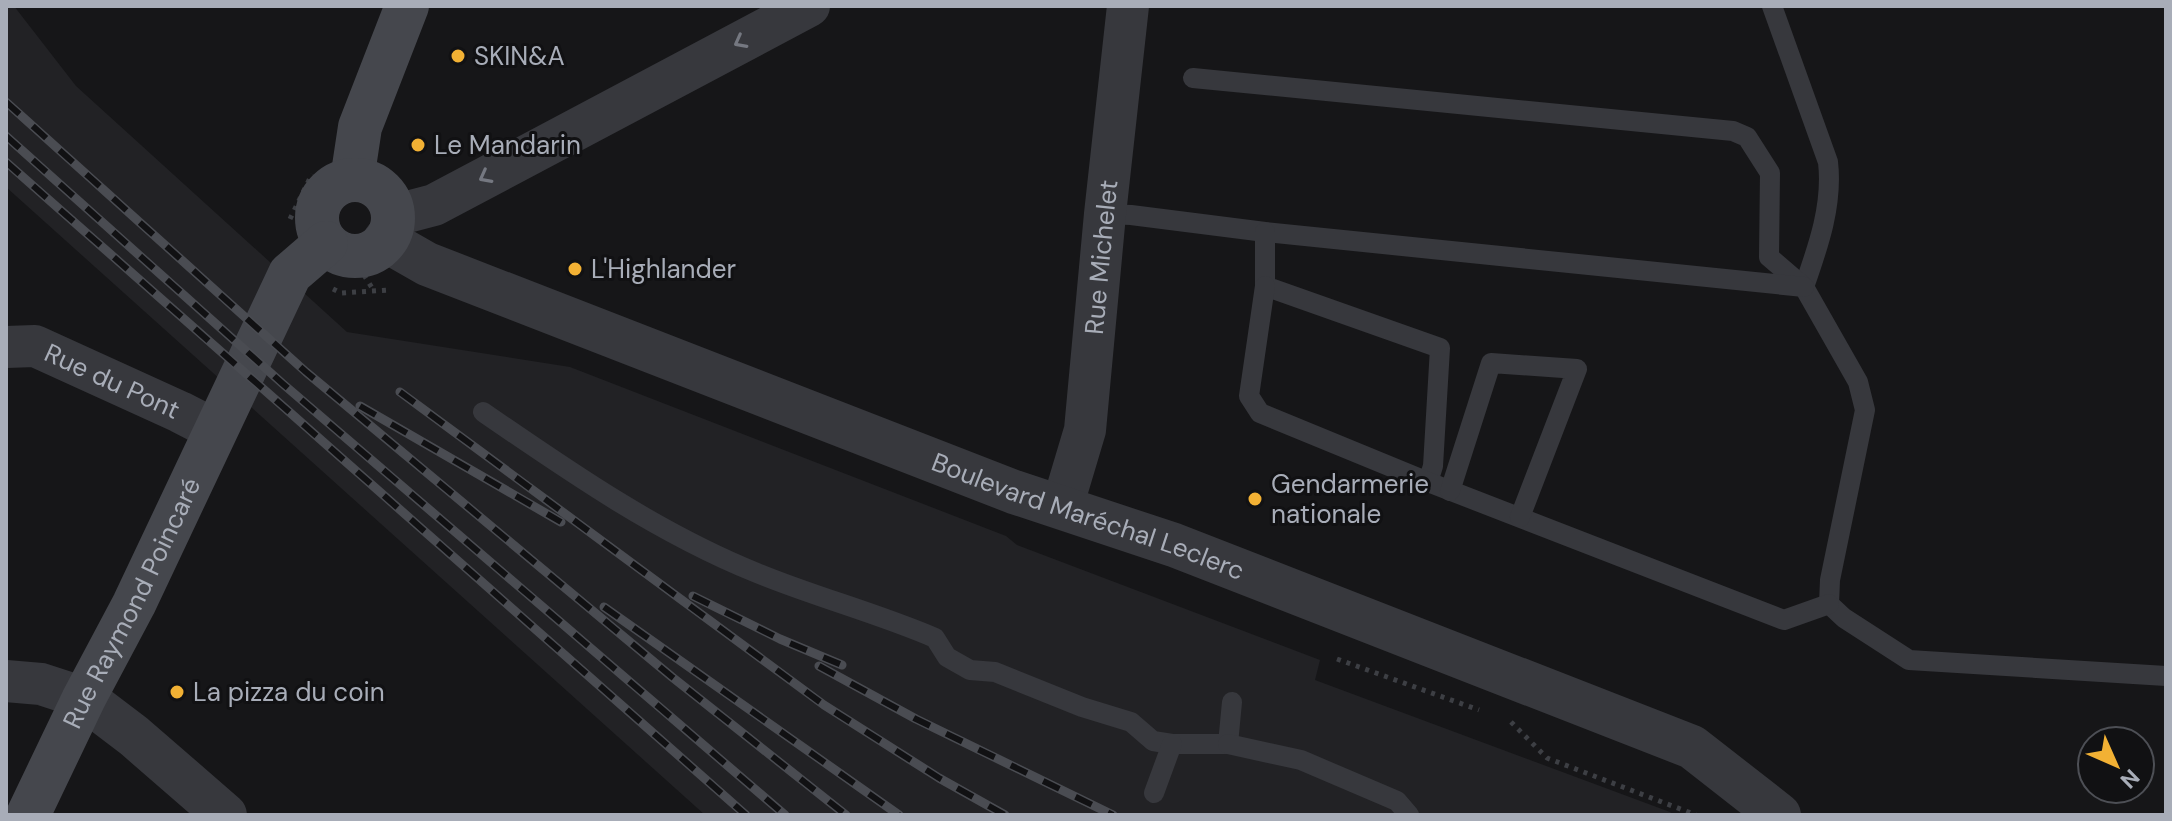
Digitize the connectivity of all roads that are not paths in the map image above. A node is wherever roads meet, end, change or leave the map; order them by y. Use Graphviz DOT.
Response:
graph roads {
  1 [pos="407,6"];
  2 [pos="809,6"];
  3 [pos="1128,6"];
  4 [pos="1772,6"];
  5 [pos="1193,78"];
  6 [pos="352,180"];
  7 [pos="1105,214"];
  8 [pos="389,228"];
  9 [pos="1265,232"];
  10 [pos="326,243"];
  11 [pos="1265,286"];
  12 [pos="1804,287"];
  13 [pos="6,347"];
  14 [pos="483,412"];
  15 [pos="215,430"];
  16 [pos="1428,482"];
  17 [pos="1450,491"];
  18 [pos="1062,507"];
  19 [pos="1520,517"];
  20 [pos="1829,604"];
  21 [pos="2166,676"];
  22 [pos="6,681"];
  23 [pos="84,698"];
  24 [pos="1232,702"];
  25 [pos="1172,744"];
  26 [pos="1228,744"];
  27 [pos="1154,793"];
  28 [pos="1399,810"];
  29 [pos="28,815"];
  30 [pos="225,815"];
  31 [pos="1779,815"];
  1 -- 6 [label="main road"];
  2 -- 8 [label="street, one-way"];
  3 -- 7 [label="street, Rue Michelet"];
  4 -- 12 [label="lane"];
  5 -- 12 [label="lane"];
  6 -- 8 [label="main road"];
  6 -- 10 [label="main road"];
  7 -- 9 [label="lane"];
  7 -- 18 [label="street, Rue Michelet"];
  8 -- 10 [label="main road"];
  8 -- 18 [label="street, Boulevard Maréchal Leclerc"];
  9 -- 11 [label="lane"];
  9 -- 12 [label="lane"];
  10 -- 15 [label="main road, Rue Raymond Poincaré"];
  11 -- 16 [label="lane"];
  11 -- 16 [label="lane"];
  12 -- 20 [label="lane"];
  13 -- 15 [label="street, Rue du Pont"];
  14 -- 25 [label="lane"];
  15 -- 23 [label="main road, Rue Raymond Poincaré"];
  16 -- 17 [label="lane"];
  17 -- 19 [label="lane"];
  17 -- 19 [label="lane"];
  18 -- 31 [label="street, Boulevard Maréchal Leclerc"];
  19 -- 20 [label="lane"];
  20 -- 21 [label="lane"];
  22 -- 23 [label="street"];
  23 -- 29 [label="main road, Rue Raymond Poincaré"];
  23 -- 30 [label="street"];
  24 -- 26 [label="lane"];
  25 -- 26 [label="lane"];
  25 -- 27 [label="lane"];
  26 -- 28 [label="lane"];
}
